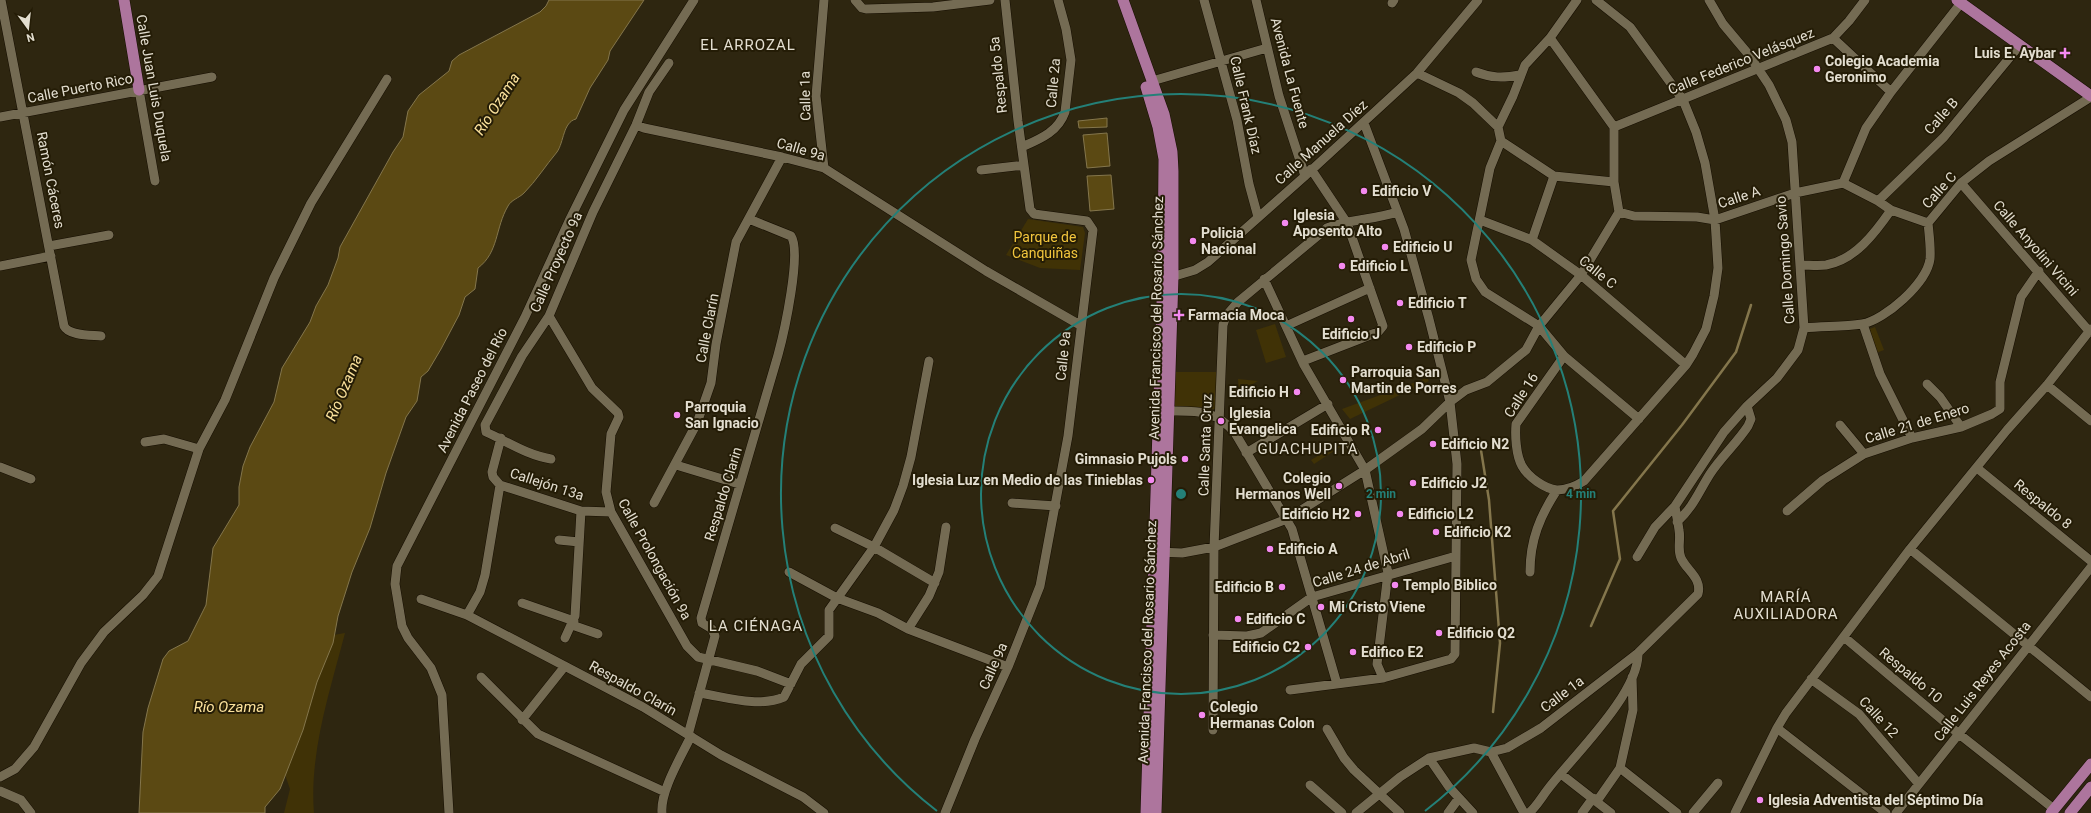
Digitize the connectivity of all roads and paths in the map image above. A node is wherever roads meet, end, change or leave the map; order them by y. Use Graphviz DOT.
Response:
graph roads {
  1 [pos="1,0"];
  2 [pos="124,0"];
  3 [pos="694,0"];
  4 [pos="824,0"];
  5 [pos="856,0"];
  6 [pos="990,0"];
  7 [pos="1005,0"];
  8 [pos="1058,0"];
  9 [pos="1115,0"];
  10 [pos="1123,0"];
  11 [pos="1204,0"];
  12 [pos="1256,0"];
  13 [pos="1478,0"];
  14 [pos="1577,0"];
  15 [pos="1596,0"];
  16 [pos="1709,0"];
  17 [pos="1865,0"];
  18 [pos="1959,1"];
  19 [pos="1550,38"];
  20 [pos="1833,38"];
  21 [pos="2020,45"];
  22 [pos="1267,48"];
  23 [pos="1222,62"];
  24 [pos="669,63"];
  25 [pos="1758,70"];
  26 [pos="1476,72"];
  27 [pos="1417,73"];
  28 [pos="1520,76"];
  29 [pos="212,77"];
  30 [pos="387,79"];
  31 [pos="1152,81"];
  32 [pos="139,90"];
  33 [pos="1890,92"];
  34 [pos="2091,96"];
  35 [pos="1683,100"];
  36 [pos="24,113"];
  37 [pos="0,118"];
  38 [pos="1364,123"];
  39 [pos="636,125"];
  40 [pos="1498,127"];
  41 [pos="1614,127"];
  42 [pos="1501,141"];
  43 [pos="1022,147"];
  44 [pos="782,156"];
  45 [pos="1024,164"];
  46 [pos="824,168"];
  47 [pos="1311,169"];
  48 [pos="981,170"];
  49 [pos="1305,176"];
  50 [pos="1554,176"];
  51 [pos="155,181"];
  52 [pos="1614,182"];
  53 [pos="1843,183"];
  54 [pos="1962,183"];
  55 [pos="1795,193"];
  56 [pos="1878,201"];
  57 [pos="1891,210"];
  58 [pos="1397,212"];
  59 [pos="1619,212"];
  60 [pos="1258,217"];
  61 [pos="749,218"];
  62 [pos="1480,220"];
  63 [pos="1715,220"];
  64 [pos="1347,223"];
  65 [pos="1928,223"];
  66 [pos="109,235"];
  67 [pos="1532,240"];
  68 [pos="49,246"];
  69 [pos="51,256"];
  70 [pos="1801,265"];
  71 [pos="0,266"];
  72 [pos="2039,271"];
  73 [pos="1581,275"];
  74 [pos="1168,278"];
  75 [pos="1264,279"];
  76 [pos="1370,288"];
  77 [pos="549,316"];
  78 [pos="1863,324"];
  79 [pos="1080,325"];
  80 [pos="1286,326"];
  81 [pos="1539,326"];
  82 [pos="1804,328"];
  83 [pos="2090,330"];
  84 [pos="101,336"];
  85 [pos="1564,356"];
  86 [pos="929,361"];
  87 [pos="1303,361"];
  88 [pos="1686,365"];
  89 [pos="1927,384"];
  90 [pos="2047,385"];
  91 [pos="1450,402"];
  92 [pos="1328,404"];
  93 [pos="1747,406"];
  94 [pos="1169,411"];
  95 [pos="1639,418"];
  96 [pos="1220,419"];
  97 [pos="2091,421"];
  98 [pos="1840,425"];
  99 [pos="1961,427"];
  100 [pos="501,438"];
  101 [pos="1912,438"];
  102 [pos="145,442"];
  103 [pos="199,449"];
  104 [pos="1246,453"];
  105 [pos="1864,454"];
  106 [pos="551,459"];
  107 [pos="676,464"];
  108 [pos="0,467"];
  109 [pos="1977,468"];
  110 [pos="1365,470"];
  111 [pos="31,479"];
  112 [pos="740,484"];
  113 [pos="500,485"];
  114 [pos="1557,490"];
  115 [pos="1012,503"];
  116 [pos="654,504"];
  117 [pos="1056,506"];
  118 [pos="1675,506"];
  119 [pos="581,511"];
  120 [pos="1787,511"];
  121 [pos="611,512"];
  122 [pos="1288,519"];
  123 [pos="1677,522"];
  124 [pos="946,527"];
  125 [pos="835,528"];
  126 [pos="559,540"];
  127 [pos="579,542"];
  128 [pos="874,547"];
  129 [pos="1214,547"];
  130 [pos="1910,549"];
  131 [pos="1160,552"];
  132 [pos="1456,556"];
  133 [pos="1637,557"];
  134 [pos="2091,562"];
  135 [pos="2091,567"];
  136 [pos="789,572"];
  137 [pos="1530,572"];
  138 [pos="1388,573"];
  139 [pos="935,583"];
  140 [pos="1312,596"];
  141 [pos="837,598"];
  142 [pos="421,599"];
  143 [pos="522,603"];
  144 [pos="468,616"];
  145 [pos="573,623"];
  146 [pos="908,629"];
  147 [pos="598,634"];
  148 [pos="1213,635"];
  149 [pos="1844,637"];
  150 [pos="565,638"];
  151 [pos="2028,645"];
  152 [pos="1638,653"];
  153 [pos="708,660"];
  154 [pos="565,666"];
  155 [pos="1008,667"];
  156 [pos="481,677"];
  157 [pos="1632,677"];
  158 [pos="1383,678"];
  159 [pos="1812,679"];
  160 [pos="791,684"];
  161 [pos="1337,684"];
  162 [pos="1290,690"];
  163 [pos="699,693"];
  164 [pos="2091,697"];
  165 [pos="522,720"];
  166 [pos="1777,728"];
  167 [pos="1327,729"];
  168 [pos="1213,730"];
  169 [pos="1959,734"];
  170 [pos="689,736"];
  171 [pos="1491,752"];
  172 [pos="1429,758"];
  173 [pos="2091,764"];
  174 [pos="1620,768"];
  175 [pos="1561,774"];
  176 [pos="0,777"];
  177 [pos="1718,783"];
  178 [pos="1918,783"];
  179 [pos="1310,785"];
  180 [pos="2091,787"];
  181 [pos="0,791"];
  182 [pos="665,792"];
  183 [pos="1380,794"];
  184 [pos="1459,798"];
  185 [pos="1595,799"];
  186 [pos="2053,811"];
  187 [pos="31,813"];
  188 [pos="449,813"];
  189 [pos="662,813"];
  190 [pos="824,813"];
  191 [pos="945,813"];
  192 [pos="1146,813"];
  193 [pos="1156,813"];
  194 [pos="1342,813"];
  195 [pos="1356,813"];
  196 [pos="1400,813"];
  197 [pos="1448,813"];
  198 [pos="1474,813"];
  199 [pos="1524,813"];
  200 [pos="1529,813"];
  201 [pos="1582,813"];
  202 [pos="1611,813"];
  203 [pos="1677,813"];
  204 [pos="1693,813"];
  205 [pos="1735,813"];
  206 [pos="1886,813"];
  207 [pos="1896,813"];
  208 [pos="2070,813"];
  1 -- 36 [label="street, Ramón Cáceres"];
  2 -- 32 [label="main road, Calle Juan Luis Duquela"];
  3 -- 188 [label="street, Avenida Paseo del Río"];
  4 -- 46 [label="street, Calle 1a"];
  5 -- 6 [label="street"];
  7 -- 43 [label="street, Respaldo 5a"];
  8 -- 43 [label="street, Calle 2a"];
  9 -- 74 [label="main road, Avenida Francisco del Rosario Sánchez"];
  10 -- 31 [label="main road, Avenida Francisco del Rosario Sánchez"];
  11 -- 23 [label="street, Calle Frank Díaz"];
  12 -- 22 [label="street, Avenida La Fuente"];
  13 -- 27 [label="street, Calle Manuela Díez"];
  14 -- 19 [label="street"];
  15 -- 35 [label="street"];
  16 -- 25 [label="street, Calle Domingo Savio"];
  17 -- 20 [label="street, Calle Federico Velásquez"];
  18 -- 21 [label="main road"];
  18 -- 33 [label="street"];
  19 -- 28 [label="street"];
  19 -- 41 [label="street"];
  20 -- 25 [label="street, Calle Federico Velásquez"];
  20 -- 33 [label="street"];
  21 -- 34 [label="main road"];
  21 -- 56 [label="street, Calle B"];
  22 -- 23 [label="street"];
  22 -- 49 [label="street, Avenida La Fuente"];
  23 -- 31 [label="street"];
  23 -- 60 [label="street, Calle Frank Díaz"];
  24 -- 39 [label="street, Calle Proyecto 9a"];
  25 -- 35 [label="street, Calle Federico Velásquez"];
  25 -- 55 [label="street, Calle Domingo Savio"];
  26 -- 28 [label="street"];
  27 -- 38 [label="street, Calle Manuela Díez"];
  27 -- 40 [label="street"];
  28 -- 40 [label="street"];
  29 -- 32 [label="street, Calle Puerto Rico"];
  30 -- 103 [label="street"];
  31 -- 74 [label="main road, Avenida Francisco del Rosario Sánchez"];
  32 -- 36 [label="street, Calle Puerto Rico"];
  32 -- 51 [label="street, Calle Juan Luis Duquela"];
  33 -- 53 [label="street"];
  34 -- 54 [label="street, Calle C"];
  35 -- 41 [label="street, Calle Federico Velásquez"];
  35 -- 63 [label="street"];
  36 -- 37 [label="street, Calle Puerto Rico"];
  36 -- 68 [label="street, Ramón Cáceres"];
  38 -- 47 [label="street, Calle Manuela Díez"];
  38 -- 58 [label="street"];
  39 -- 44 [label="street, Calle 9a"];
  39 -- 77 [label="street, Calle Proyecto 9a"];
  40 -- 42 [label="street"];
  41 -- 52 [label="street"];
  42 -- 50 [label="street"];
  42 -- 62 [label="street"];
  43 -- 45 [label="street, Respaldo 5a"];
  44 -- 46 [label="street, Calle 9a"];
  44 -- 61 [label="street, Calle Clarín"];
  45 -- 48 [label="street"];
  45 -- 79 [label="street, Respaldo 5a"];
  46 -- 79 [label="street, Calle 9a"];
  47 -- 49 [label="street, Calle Manuela Díez"];
  47 -- 64 [label="street"];
  49 -- 60 [label="street, Calle Manuela Díez"];
  50 -- 52 [label="street"];
  50 -- 67 [label="street"];
  52 -- 59 [label="street"];
  53 -- 55 [label="street, Calle A"];
  53 -- 56 [label="street"];
  54 -- 65 [label="street, Calle C"];
  54 -- 72 [label="street, Calle Anyolini Vicini"];
  55 -- 63 [label="street, Calle A"];
  55 -- 70 [label="street, Calle Domingo Savio"];
  56 -- 57 [label="street"];
  57 -- 65 [label="street"];
  57 -- 70 [label="street"];
  58 -- 64 [label="street, Calle Santa Cruz"];
  58 -- 91 [label="street"];
  59 -- 63 [label="street, Calle A"];
  59 -- 73 [label="street"];
  60 -- 74 [label="street, Calle Manuela Díez"];
  61 -- 107 [label="street, Calle Clarín"];
  61 -- 112 [label="street, Respaldo Clarin"];
  62 -- 67 [label="street, Calle C"];
  62 -- 81 [label="street"];
  63 -- 88 [label="street"];
  64 -- 75 [label="street, Calle Santa Cruz"];
  64 -- 76 [label="street"];
  65 -- 78 [label="street, Calle C"];
  66 -- 68 [label="street"];
  67 -- 73 [label="street, Calle C"];
  68 -- 69 [label="street, Ramón Cáceres"];
  69 -- 71 [label="street"];
  69 -- 84 [label="street, Ramón Cáceres"];
  70 -- 82 [label="street, Calle Domingo Savio"];
  72 -- 83 [label="street, Calle Anyolini Vicini"];
  72 -- 99 [label="street, Calle 21 de Enero"];
  73 -- 81 [label="street"];
  73 -- 88 [label="street, Calle C"];
  74 -- 94 [label="main road, Avenida Francisco del Rosario Sánchez"];
  74 -- 131 [label="main road, Avenida Francisco del Rosario Sánchez"];
  75 -- 80 [label="street"];
  75 -- 96 [label="street, Calle Santa Cruz"];
  76 -- 80 [label="street"];
  76 -- 87 [label="street"];
  77 -- 100 [label="street, Calle Proyecto 9a"];
  77 -- 121 [label="street, Calle Prolongación 9a"];
  78 -- 82 [label="street, Calle C"];
  78 -- 101 [label="street"];
  79 -- 117 [label="street, Calle 9a"];
  80 -- 87 [label="street"];
  81 -- 85 [label="street"];
  81 -- 91 [label="street"];
  82 -- 93 [label="street, Calle Domingo Savio"];
  83 -- 90 [label="street"];
  85 -- 95 [label="street"];
  85 -- 114 [label="street, Calle 16"];
  86 -- 128 [label="street"];
  87 -- 92 [label="street"];
  88 -- 95 [label="street"];
  89 -- 99 [label="street"];
  90 -- 97 [label="street"];
  90 -- 109 [label="street"];
  91 -- 110 [label="street"];
  91 -- 132 [label="street"];
  92 -- 104 [label="street"];
  92 -- 110 [label="street"];
  93 -- 118 [label="street, Calle Domingo Savio"];
  93 -- 123 [label="street"];
  94 -- 96 [label="street"];
  94 -- 131 [label="main road, Avenida Francisco del Rosario Sánchez"];
  95 -- 114 [label="street"];
  96 -- 104 [label="street"];
  96 -- 129 [label="street, Calle Santa Cruz"];
  98 -- 105 [label="street"];
  99 -- 101 [label="street, Calle 21 de Enero"];
  100 -- 106 [label="street"];
  100 -- 113 [label="street, Callejón 13a"];
  101 -- 105 [label="street, Calle 21 de Enero"];
  102 -- 103 [label="street"];
  103 -- 176 [label="street"];
  104 -- 122 [label="street"];
  105 -- 120 [label="street, Calle 21 de Enero"];
  107 -- 112 [label="street"];
  107 -- 116 [label="street, Calle Clarín"];
  108 -- 111 [label="street"];
  109 -- 130 [label="street"];
  109 -- 134 [label="street, Respaldo 8"];
  110 -- 122 [label="street"];
  110 -- 138 [label="street"];
  112 -- 153 [label="street, Respaldo Clarin"];
  113 -- 119 [label="street, Callejón 13a"];
  113 -- 144 [label="street"];
  114 -- 137 [label="street"];
  115 -- 117 [label="street"];
  117 -- 155 [label="street, Calle 9a"];
  118 -- 123 [label="street"];
  118 -- 133 [label="street, Calle Domingo Savio"];
  119 -- 121 [label="street, Callejón 13a"];
  119 -- 127 [label="street"];
  121 -- 153 [label="street, Calle Prolongación 9a"];
  122 -- 129 [label="street"];
  122 -- 140 [label="street"];
  123 -- 152 [label="street, Calle 1a"];
  124 -- 139 [label="street"];
  125 -- 128 [label="street"];
  126 -- 127 [label="street"];
  127 -- 145 [label="street"];
  128 -- 139 [label="street"];
  128 -- 141 [label="street"];
  129 -- 131 [label="street"];
  129 -- 148 [label="street, Calle Santa Cruz"];
  130 -- 149 [label="street"];
  130 -- 151 [label="street"];
  131 -- 192 [label="main road, Avenida Francisco del Rosario Sánchez"];
  131 -- 193 [label="main road, Avenida Francisco del Rosario Sánchez"];
  132 -- 138 [label="street, Calle 24 de Abril"];
  132 -- 158 [label="street"];
  135 -- 151 [label="street, Calle Luis Reyes Acosta"];
  136 -- 141 [label="street"];
  138 -- 140 [label="street, Calle 24 de Abril"];
  138 -- 158 [label="street"];
  139 -- 146 [label="street"];
  140 -- 148 [label="street, Calle 24 de Abril"];
  140 -- 161 [label="street"];
  141 -- 146 [label="street"];
  141 -- 160 [label="street"];
  142 -- 144 [label="street, Respaldo Clarín"];
  143 -- 145 [label="street"];
  144 -- 154 [label="street, Respaldo Clarín"];
  145 -- 147 [label="street"];
  145 -- 150 [label="street"];
  146 -- 155 [label="street"];
  148 -- 168 [label="street, Calle Santa Cruz"];
  149 -- 159 [label="street"];
  149 -- 169 [label="street, Respaldo 10"];
  151 -- 164 [label="street"];
  151 -- 169 [label="street, Calle Luis Reyes Acosta"];
  152 -- 157 [label="street"];
  152 -- 171 [label="street, Calle 1a"];
  153 -- 160 [label="street, Calle Prolongación 9a"];
  153 -- 163 [label="street"];
  154 -- 165 [label="street"];
  154 -- 170 [label="street, Respaldo Clarín"];
  155 -- 191 [label="street, Calle 9a"];
  156 -- 165 [label="street"];
  157 -- 174 [label="street"];
  157 -- 175 [label="street"];
  158 -- 161 [label="street"];
  159 -- 166 [label="street"];
  159 -- 178 [label="street, Calle 12"];
  160 -- 163 [label="street"];
  161 -- 162 [label="street"];
  163 -- 170 [label="street"];
  165 -- 182 [label="street"];
  166 -- 205 [label="street"];
  166 -- 206 [label="street"];
  167 -- 183 [label="street"];
  169 -- 178 [label="street, Calle Luis Reyes Acosta"];
  169 -- 186 [label="street, Respaldo 10"];
  170 -- 182 [label="street"];
  170 -- 190 [label="street, Respaldo Clarín"];
  171 -- 172 [label="street, Calle 1a"];
  171 -- 199 [label="street"];
  172 -- 183 [label="street, Calle 1a"];
  172 -- 184 [label="street"];
  173 -- 186 [label="main road"];
  174 -- 185 [label="street"];
  174 -- 203 [label="street"];
  175 -- 185 [label="street"];
  175 -- 200 [label="street"];
  177 -- 204 [label="street"];
  178 -- 207 [label="street, Calle Luis Reyes Acosta"];
  179 -- 194 [label="street"];
  180 -- 208 [label="main road"];
  181 -- 187 [label="street"];
  182 -- 189 [label="street"];
  183 -- 195 [label="street, Calle 1a"];
  183 -- 196 [label="street"];
  184 -- 197 [label="street"];
  184 -- 198 [label="street"];
  185 -- 201 [label="street"];
  185 -- 202 [label="street"];
}
